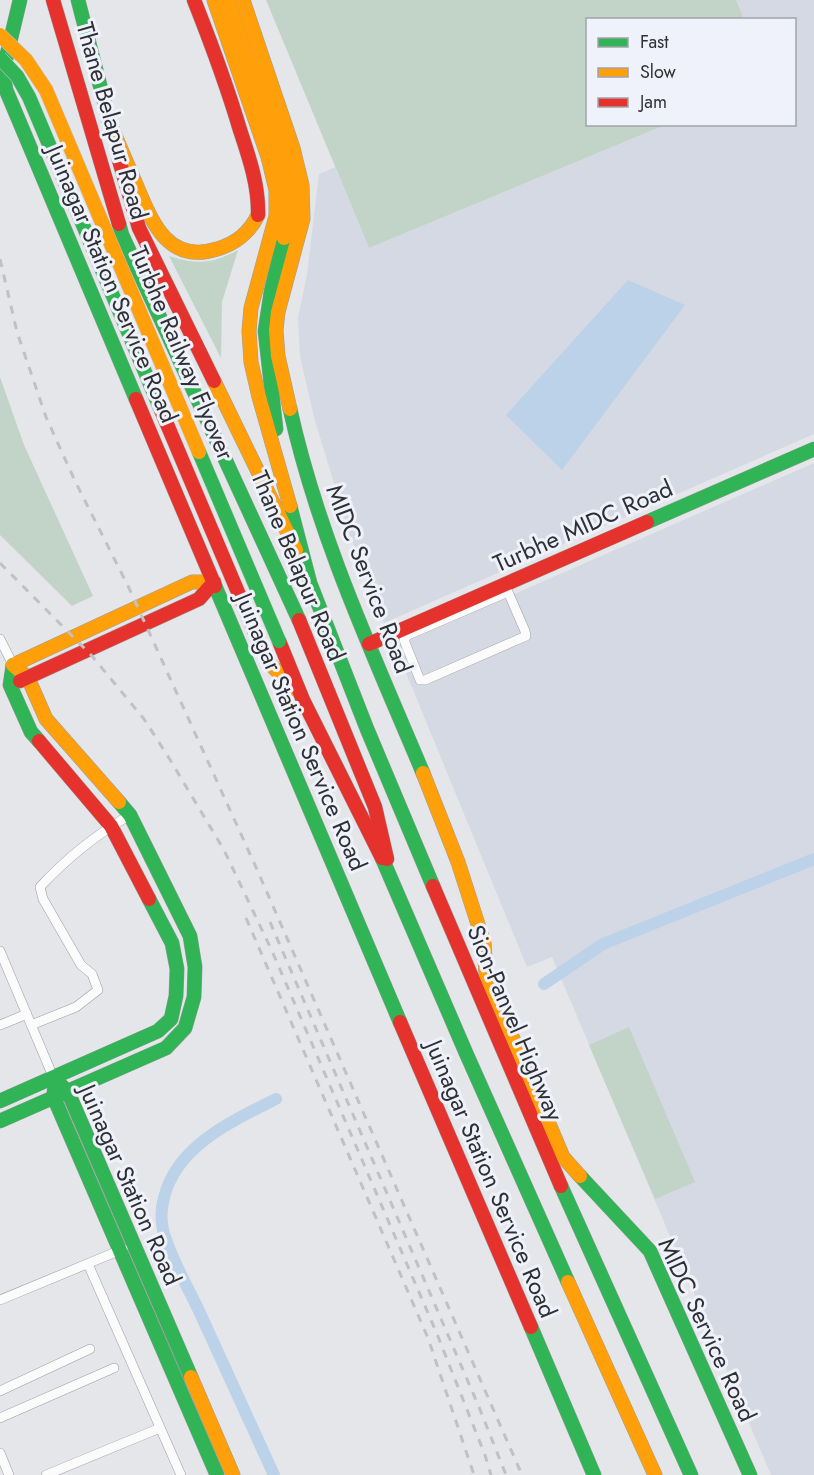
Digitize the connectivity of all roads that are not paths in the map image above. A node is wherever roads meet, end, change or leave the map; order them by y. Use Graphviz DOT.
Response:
graph roads {
  1 [pos="20,0"];
  2 [pos="78,0"];
  3 [pos="194,0"];
  4 [pos="214,0"];
  5 [pos="228,0"];
  6 [pos="243,0"];
  7 [pos="52,2"];
  8 [pos="0,35"];
  9 [pos="0,58"];
  10 [pos="108,119"];
  11 [pos="814,448"];
  12 [pos="279,463"];
  13 [pos="214,582"];
  14 [pos="310,583"];
  15 [pos="506,588"];
  16 [pos="0,639"];
  17 [pos="369,644"];
  18 [pos="13,665"];
  19 [pos="27,678"];
  20 [pos="10,685"];
  21 [pos="303,700"];
  22 [pos="130,815"];
  23 [pos="111,826"];
  24 [pos="391,876"];
  25 [pos="0,951"];
  26 [pos="27,1014"];
  27 [pos="0,1025"];
  28 [pos="32,1025"];
  29 [pos="54,1078"];
  30 [pos="68,1092"];
  31 [pos="54,1098"];
  32 [pos="0,1101"];
  33 [pos="0,1120"];
  34 [pos="557,1160"];
  35 [pos="134,1245"];
  36 [pos="120,1250"];
  37 [pos="88,1263"];
  38 [pos="0,1300"];
  39 [pos="90,1349"];
  40 [pos="114,1368"];
  41 [pos="0,1391"];
  42 [pos="0,1418"];
  43 [pos="160,1428"];
  44 [pos="0,1453"];
  45 [pos="9,1475"];
  46 [pos="46,1475"];
  47 [pos="181,1475"];
  48 [pos="217,1475"];
  49 [pos="233,1475"];
  50 [pos="594,1475"];
  51 [pos="655,1475"];
  52 [pos="691,1475"];
  53 [pos="750,1475"];
  1 -- 13 [label="main road, Juinagar Station Service Road"];
  2 -- 10 [label="main road, Thane Belapur Road"];
  3 -- 10 [label="main road"];
  4 -- 12 [label="main road, Turbhe Railway Flyover"];
  5 -- 12 [label="main road, Turbhe Railway Flyover"];
  6 -- 17 [label="main road, MIDC Service Road"];
  7 -- 24 [label="main road, Thane Belapur Road"];
  8 -- 21 [label="main road, Turbhe Railway Flyover, bridge"];
  9 -- 21 [label="main road, Turbhe Railway Flyover, bridge"];
  10 -- 14 [label="main road, Thane Belapur Road"];
  11 -- 15 [label="main road, Turbhe MIDC Road"];
  12 -- 14 [label="main road, Turbhe Railway Flyover"];
  13 -- 18 [label="main road"];
  13 -- 19 [label="main road"];
  13 -- 50 [label="main road, Juinagar Station Service Road"];
  14 -- 34 [label="main road, Sion-Panvel Highway"];
  15 -- 15 [label="street"];
  15 -- 17 [label="main road, Turbhe MIDC Road"];
  16 -- 18 [label="street"];
  17 -- 34 [label="main road, MIDC Service Road"];
  18 -- 19 [label="main road"];
  18 -- 20 [label="main road"];
  19 -- 20 [label="main road"];
  19 -- 22 [label="main road"];
  20 -- 23 [label="main road"];
  21 -- 24 [label="main road, Turbhe Railway Flyover"];
  22 -- 23 [label="street"];
  22 -- 30 [label="main road"];
  23 -- 28 [label="street"];
  23 -- 29 [label="main road"];
  24 -- 51 [label="main road"];
  25 -- 26 [label="street"];
  26 -- 27 [label="street"];
  26 -- 28 [label="street"];
  28 -- 29 [label="street"];
  29 -- 30 [label="main road, Juinagar Station Road"];
  29 -- 31 [label="main road, Juinagar Station Road"];
  29 -- 32 [label="main road"];
  30 -- 31 [label="main road"];
  30 -- 35 [label="main road, Juinagar Station Road"];
  31 -- 33 [label="main road"];
  31 -- 36 [label="main road, Juinagar Station Road"];
  34 -- 52 [label="main road, Sion-Panvel Highway"];
  34 -- 53 [label="main road, MIDC Service Road"];
  35 -- 36 [label="street"];
  35 -- 49 [label="main road, Juinagar Station Road"];
  36 -- 37 [label="street"];
  36 -- 48 [label="main road, Juinagar Station Road"];
  37 -- 38 [label="street"];
  37 -- 43 [label="street"];
  39 -- 41 [label="street"];
  40 -- 42 [label="street"];
  43 -- 46 [label="street"];
  43 -- 47 [label="street"];
  44 -- 45 [label="street"];
}
